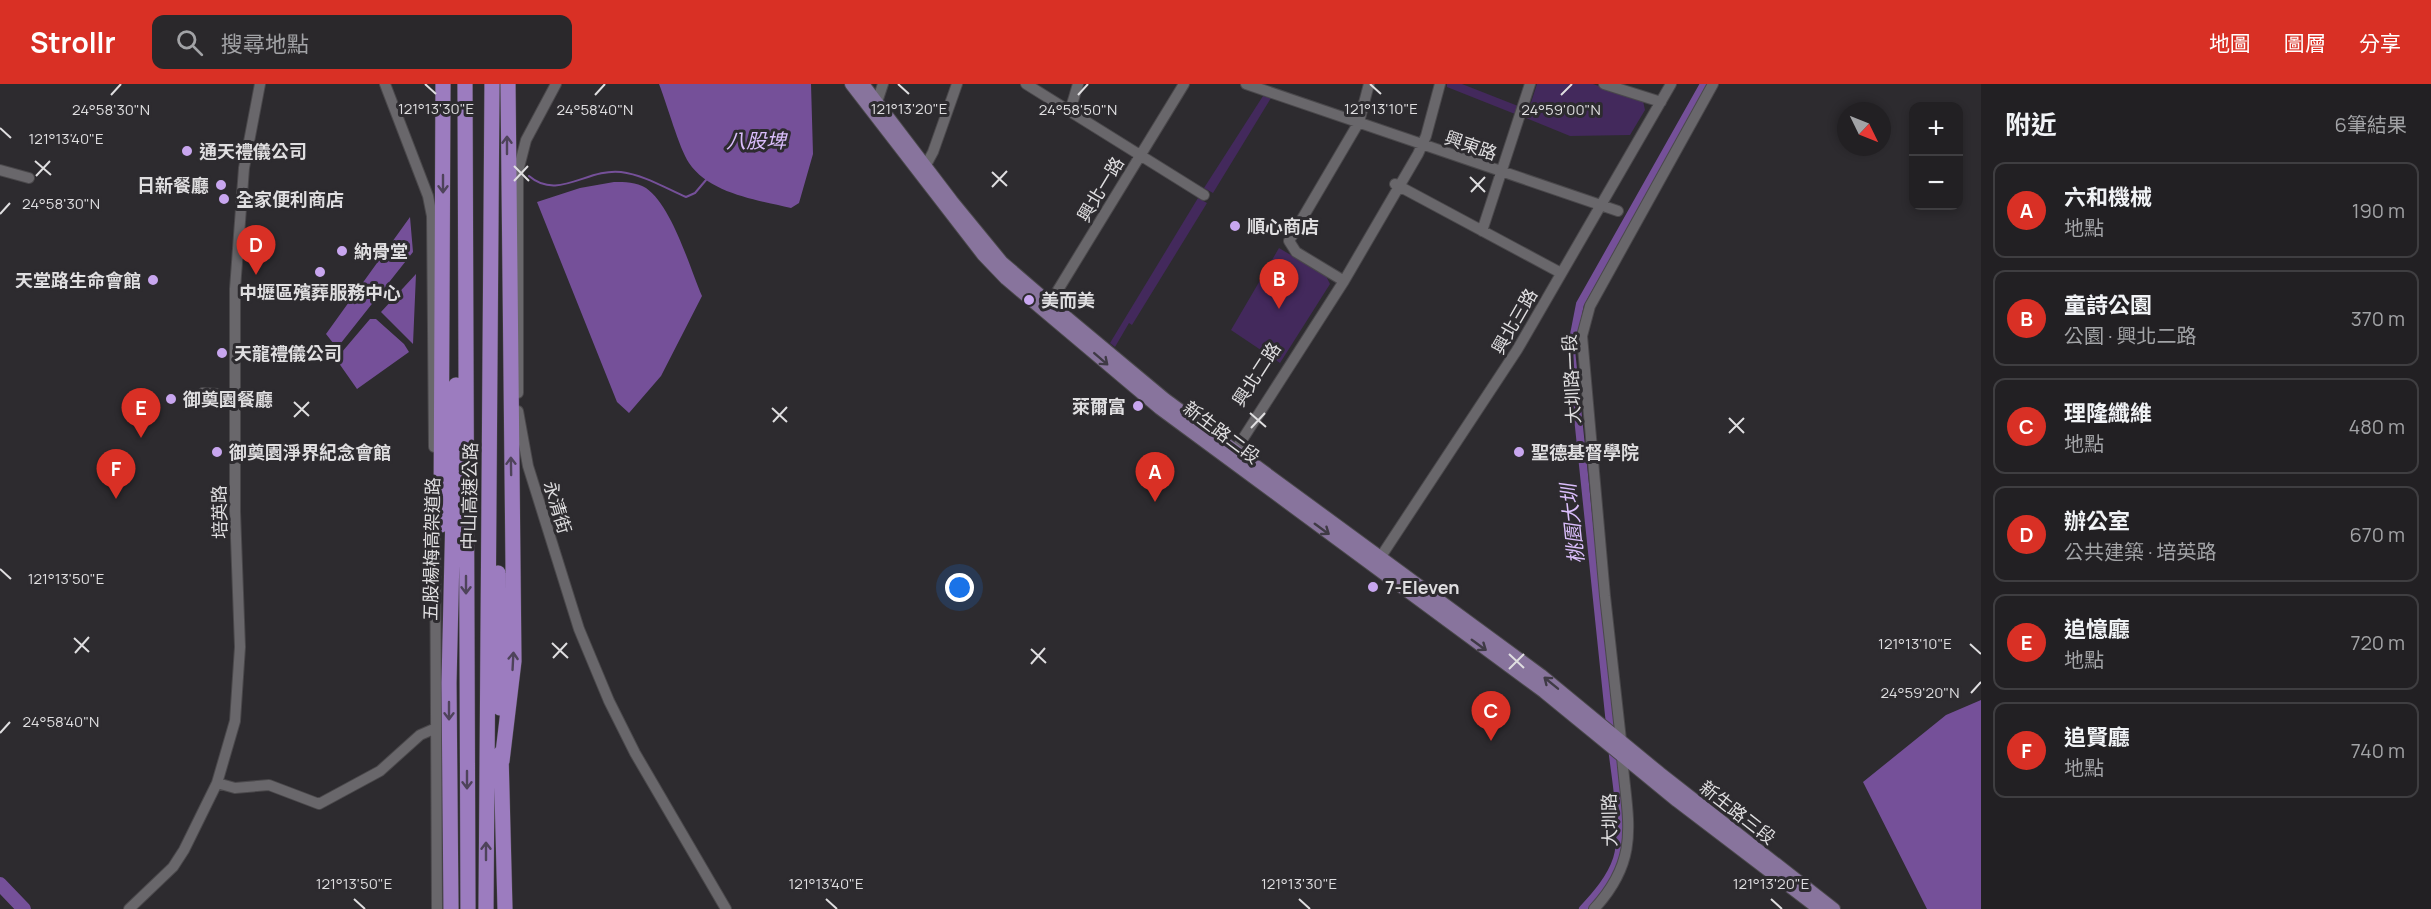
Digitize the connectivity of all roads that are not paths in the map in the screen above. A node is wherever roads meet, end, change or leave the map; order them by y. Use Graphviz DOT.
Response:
graph roads {
  1 [pos="260,84"];
  2 [pos="385,84"];
  3 [pos="443,84"];
  4 [pos="465,84"];
  5 [pos="492,84"];
  6 [pos="508,84"];
  7 [pos="556,84"];
  8 [pos="851,84"];
  9 [pos="864,84"];
  10 [pos="883,84"];
  11 [pos="957,84"];
  12 [pos="1026,84"];
  13 [pos="1078,84"];
  14 [pos="1177,84"];
  15 [pos="1184,84"];
  16 [pos="1246,84"];
  17 [pos="1369,84"];
  18 [pos="1433,84"];
  19 [pos="1440,84"];
  20 [pos="1530,84"];
  21 [pos="1604,84"];
  22 [pos="1620,84"];
  23 [pos="1664,84"];
  24 [pos="1671,84"];
  25 [pos="1713,84"];
  26 [pos="1657,100"];
  27 [pos="877,102"];
  28 [pos="1070,111"];
  29 [pos="1359,122"];
  30 [pos="1419,145"];
  31 [pos="1138,154"];
  32 [pos="926,165"];
  33 [pos="0,170"];
  34 [pos="1501,173"];
  35 [pos="29,178"];
  36 [pos="1397,185"];
  37 [pos="464,191"];
  38 [pos="1203,195"];
  39 [pos="1597,205"];
  40 [pos="1618,211"];
  41 [pos="1482,231"];
  42 [pos="491,240"];
  43 [pos="1558,271"];
  44 [pos="1341,279"];
  45 [pos="1046,303"];
  46 [pos="203,393"];
  47 [pos="234,395"];
  48 [pos="1229,452"];
  49 [pos="1377,560"];
  50 [pos="449,683"];
  51 [pos="436,728"];
  52 [pos="1621,740"];
  53 [pos="1622,756"];
  54 [pos="502,761"];
  55 [pos="217,783"];
  56 [pos="129,909"];
  57 [pos="437,909"];
  58 [pos="451,909"];
  59 [pos="468,909"];
  60 [pos="486,909"];
  61 [pos="505,909"];
  62 [pos="726,909"];
  63 [pos="1594,909"];
  64 [pos="1820,909"];
  65 [pos="1834,909"];
  1 -- 47 [label="street, 培英路"];
  2 -- 51 [label="street"];
  3 -- 50 [label="highway, one-way"];
  4 -- 37 [label="highway, 中山高速公路"];
  5 -- 42 [label="highway, 中山高速公路"];
  54 -- 6 [label="highway, one-way"];
  7 -- 62 [label="street, 永清街"];
  8 -- 45 [label="main road, 新生路二段"];
  9 -- 27 [label="main road, 新生路二段"];
  10 -- 27 [label="street"];
  11 -- 32 [label="street"];
  12 -- 28 [label="street"];
  13 -- 28 [label="street"];
  14 -- 31 [label="street"];
  15 -- 31 [label="street, 興北一路"];
  16 -- 29 [label="street, 興東路"];
  17 -- 29 [label="street"];
  18 -- 30 [label="street, 興北二路"];
  19 -- 30 [label="street, 興北二路"];
  20 -- 34 [label="street"];
  21 -- 26 [label="street"];
  22 -- 26 [label="street"];
  23 -- 26 [label="street"];
  24 -- 26 [label="street"];
  25 -- 52 [label="street, 大圳路一段"];
  26 -- 39 [label="street, 興北三路"];
  27 -- 32 [label="main road, 新生路二段"];
  28 -- 31 [label="street"];
  29 -- 30 [label="street, 興東路"];
  29 -- 44 [label="street"];
  30 -- 34 [label="street, 興東路"];
  30 -- 36 [label="street, 興北二路"];
  31 -- 38 [label="street"];
  31 -- 45 [label="street, 興北一路"];
  32 -- 45 [label="main road, 新生路二段"];
  33 -- 35 [label="street"];
  34 -- 39 [label="street, 興東路"];
  34 -- 41 [label="street"];
  36 -- 41 [label="street"];
  36 -- 44 [label="street, 興北二路"];
  37 -- 50 [label="highway, 五股楊梅高架道路"];
  37 -- 59 [label="highway, 中山高速公路, one-way"];
  39 -- 40 [label="street, 興東路"];
  39 -- 43 [label="street, 興北三路"];
  41 -- 43 [label="street"];
  42 -- 54 [label="highway"];
  60 -- 42 [label="highway, 中山高速公路, one-way"];
  43 -- 49 [label="street, 興北三路"];
  44 -- 48 [label="street, 興北二路"];
  45 -- 48 [label="main road, 新生路二段"];
  46 -- 47 [label="street"];
  47 -- 55 [label="street, 培英路"];
  48 -- 49 [label="main road, 新生路二段"];
  52 -- 49 [label="main road, 新生路二段, one-way"];
  49 -- 53 [label="main road, 新生路二段, one-way"];
  50 -- 58 [label="highway, 五股楊梅高架道路, one-way"];
  51 -- 55 [label="street"];
  51 -- 57 [label="street"];
  52 -- 65 [label="main road, 新生路三段"];
  53 -- 63 [label="street, 大圳路"];
  53 -- 64 [label="main road, 新生路三段"];
  54 -- 61 [label="highway"];
  55 -- 56 [label="street, 培英路"];
}
